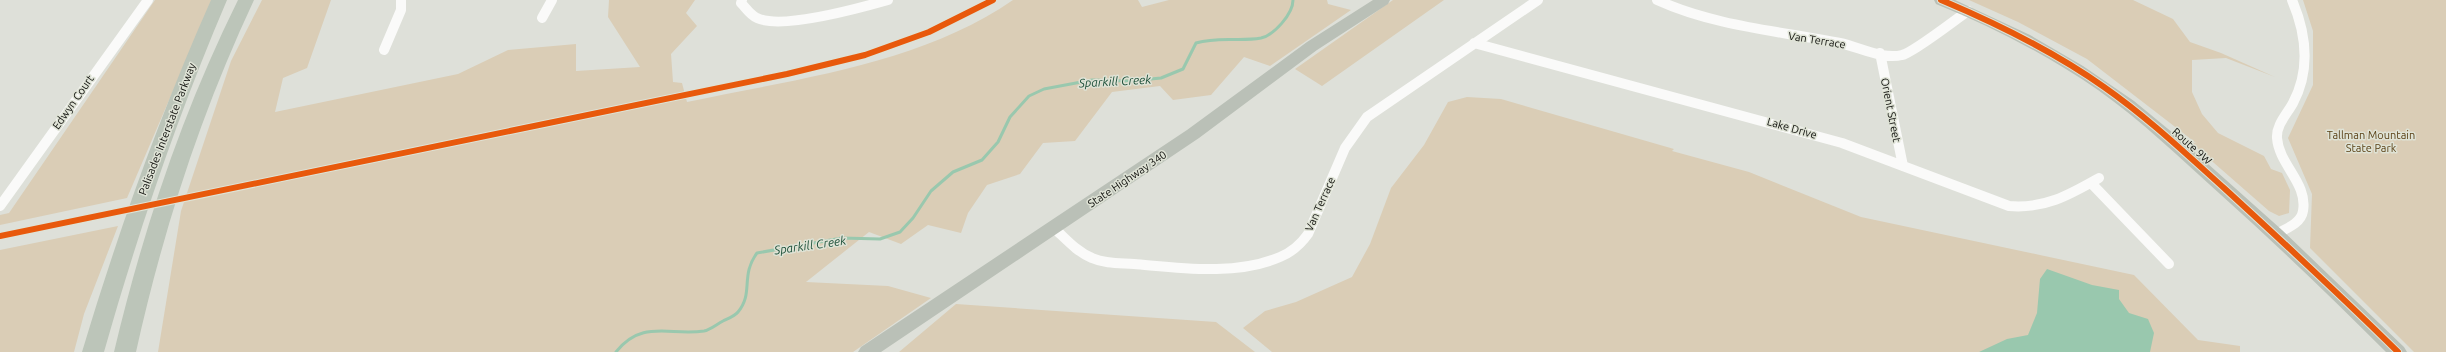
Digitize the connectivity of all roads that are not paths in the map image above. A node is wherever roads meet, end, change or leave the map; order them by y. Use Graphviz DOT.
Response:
graph roads {
  1 [pos="148,0"];
  2 [pos="219,0"];
  3 [pos="246,0"];
  4 [pos="401,0"];
  5 [pos="552,0"];
  6 [pos="742,0"];
  7 [pos="888,0"];
  8 [pos="1383,0"];
  9 [pos="1538,0"];
  10 [pos="1656,0"];
  11 [pos="1941,0"];
  12 [pos="2292,0"];
  13 [pos="1968,11"];
  14 [pos="542,18"];
  15 [pos="1474,43"];
  16 [pos="384,50"];
  17 [pos="1880,53"];
  18 [pos="1903,166"];
  19 [pos="0,206"];
  20 [pos="1054,228"];
  21 [pos="2276,234"];
  22 [pos="2169,264"];
  23 [pos="93,352"];
  24 [pos="125,352"];
  25 [pos="867,352"];
  26 [pos="2398,352"];
  1 -- 19 [label="street, Edwyn Court"];
  2 -- 23 [label="highway, Palisades Interstate Parkway"];
  3 -- 24 [label="highway, Palisades Interstate Parkway"];
  4 -- 16 [label="street"];
  5 -- 14 [label="street"];
  6 -- 7 [label="street"];
  8 -- 20 [label="main road, State Highway 340"];
  9 -- 15 [label="street, Van Terrace"];
  10 -- 17 [label="street, Van Terrace"];
  11 -- 13 [label="main road, Route 9W"];
  12 -- 21 [label="street"];
  13 -- 17 [label="street, Van Terrace"];
  13 -- 21 [label="main road, Route 9W"];
  15 -- 18 [label="street, Lake Drive"];
  15 -- 20 [label="street, Van Terrace"];
  17 -- 18 [label="street, Orient Street"];
  18 -- 22 [label="street, Lake Drive"];
  20 -- 25 [label="main road, State Highway 340"];
  21 -- 26 [label="main road, Route 9W"];
}
